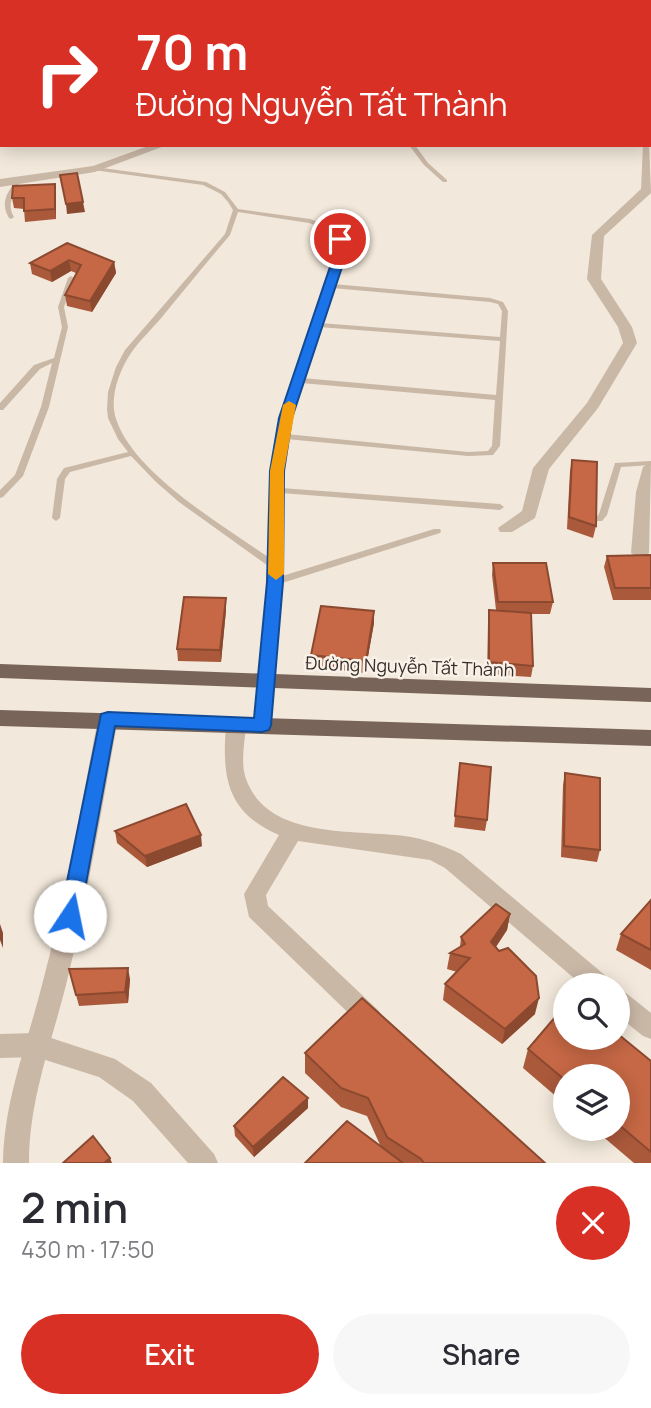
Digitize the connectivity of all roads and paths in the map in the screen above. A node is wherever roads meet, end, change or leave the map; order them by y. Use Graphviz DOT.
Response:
graph roads {
  1 [pos="156,147"];
  2 [pos="413,147"];
  3 [pos="649,147"];
  4 [pos="95,169"];
  5 [pos="18,181"];
  6 [pos="445,181"];
  7 [pos="0,183"];
  8 [pos="236,210"];
  9 [pos="11,217"];
  10 [pos="71,278"];
  11 [pos="329,286"];
  12 [pos="315,325"];
  13 [pos="503,339"];
  14 [pos="57,359"];
  15 [pos="297,380"];
  16 [pos="499,398"];
  17 [pos="0,408"];
  18 [pos="283,436"];
  19 [pos="133,453"];
  20 [pos="651,465"];
  21 [pos="277,490"];
  22 [pos="0,495"];
  23 [pos="647,500"];
  24 [pos="500,507"];
  25 [pos="56,518"];
  26 [pos="599,519"];
  27 [pos="506,528"];
  28 [pos="437,531"];
  29 [pos="640,553"];
  30 [pos="276,567"];
  31 [pos="275,582"];
  32 [pos="0,671"];
  33 [pos="266,682"];
  34 [pos="651,695"];
  35 [pos="0,718"];
  36 [pos="108,719"];
  37 [pos="236,724"];
  38 [pos="262,725"];
  39 [pos="651,738"];
  40 [pos="293,831"];
  41 [pos="585,973"];
  42 [pos="630,1011"];
  43 [pos="651,1028"];
  44 [pos="386,1033"];
  45 [pos="36,1045"];
  46 [pos="0,1046"];
  47 [pos="16,1163"];
  48 [pos="205,1163"];
  1 -- 4 [label="street"];
  2 -- 6 [label="lane"];
  3 -- 27 [label="street"];
  4 -- 5 [label="street"];
  4 -- 8 [label="lane"];
  5 -- 7 [label="street"];
  5 -- 9 [label="lane"];
  8 -- 11 [label="lane"];
  8 -- 19 [label="lane"];
  10 -- 14 [label="lane"];
  11 -- 12 [label="lane"];
  11 -- 13 [label="lane"];
  12 -- 13 [label="lane"];
  12 -- 15 [label="lane"];
  13 -- 16 [label="lane"];
  14 -- 17 [label="lane"];
  14 -- 22 [label="lane"];
  15 -- 16 [label="lane"];
  15 -- 18 [label="lane"];
  16 -- 18 [label="lane"];
  18 -- 21 [label="lane"];
  19 -- 25 [label="lane"];
  19 -- 30 [label="lane"];
  20 -- 23 [label="street"];
  20 -- 26 [label="lane"];
  21 -- 24 [label="lane"];
  21 -- 30 [label="lane"];
  23 -- 29 [label="street"];
  28 -- 31 [label="lane"];
  30 -- 31 [label="lane"];
  31 -- 33 [label="lane"];
  32 -- 33 [label="main road, Đường Nguyễn Tất Thành"];
  33 -- 34 [label="main road, Đường Nguyễn Tất Thành"];
  33 -- 38 [label="lane"];
  35 -- 36 [label="main road"];
  36 -- 37 [label="main road"];
  36 -- 45 [label="street"];
  37 -- 38 [label="main road"];
  37 -- 40 [label="street"];
  38 -- 39 [label="main road"];
  40 -- 41 [label="street"];
  40 -- 44 [label="street"];
  42 -- 43 [label="street"];
  45 -- 46 [label="street"];
  45 -- 47 [label="street"];
  45 -- 48 [label="street"];
}
